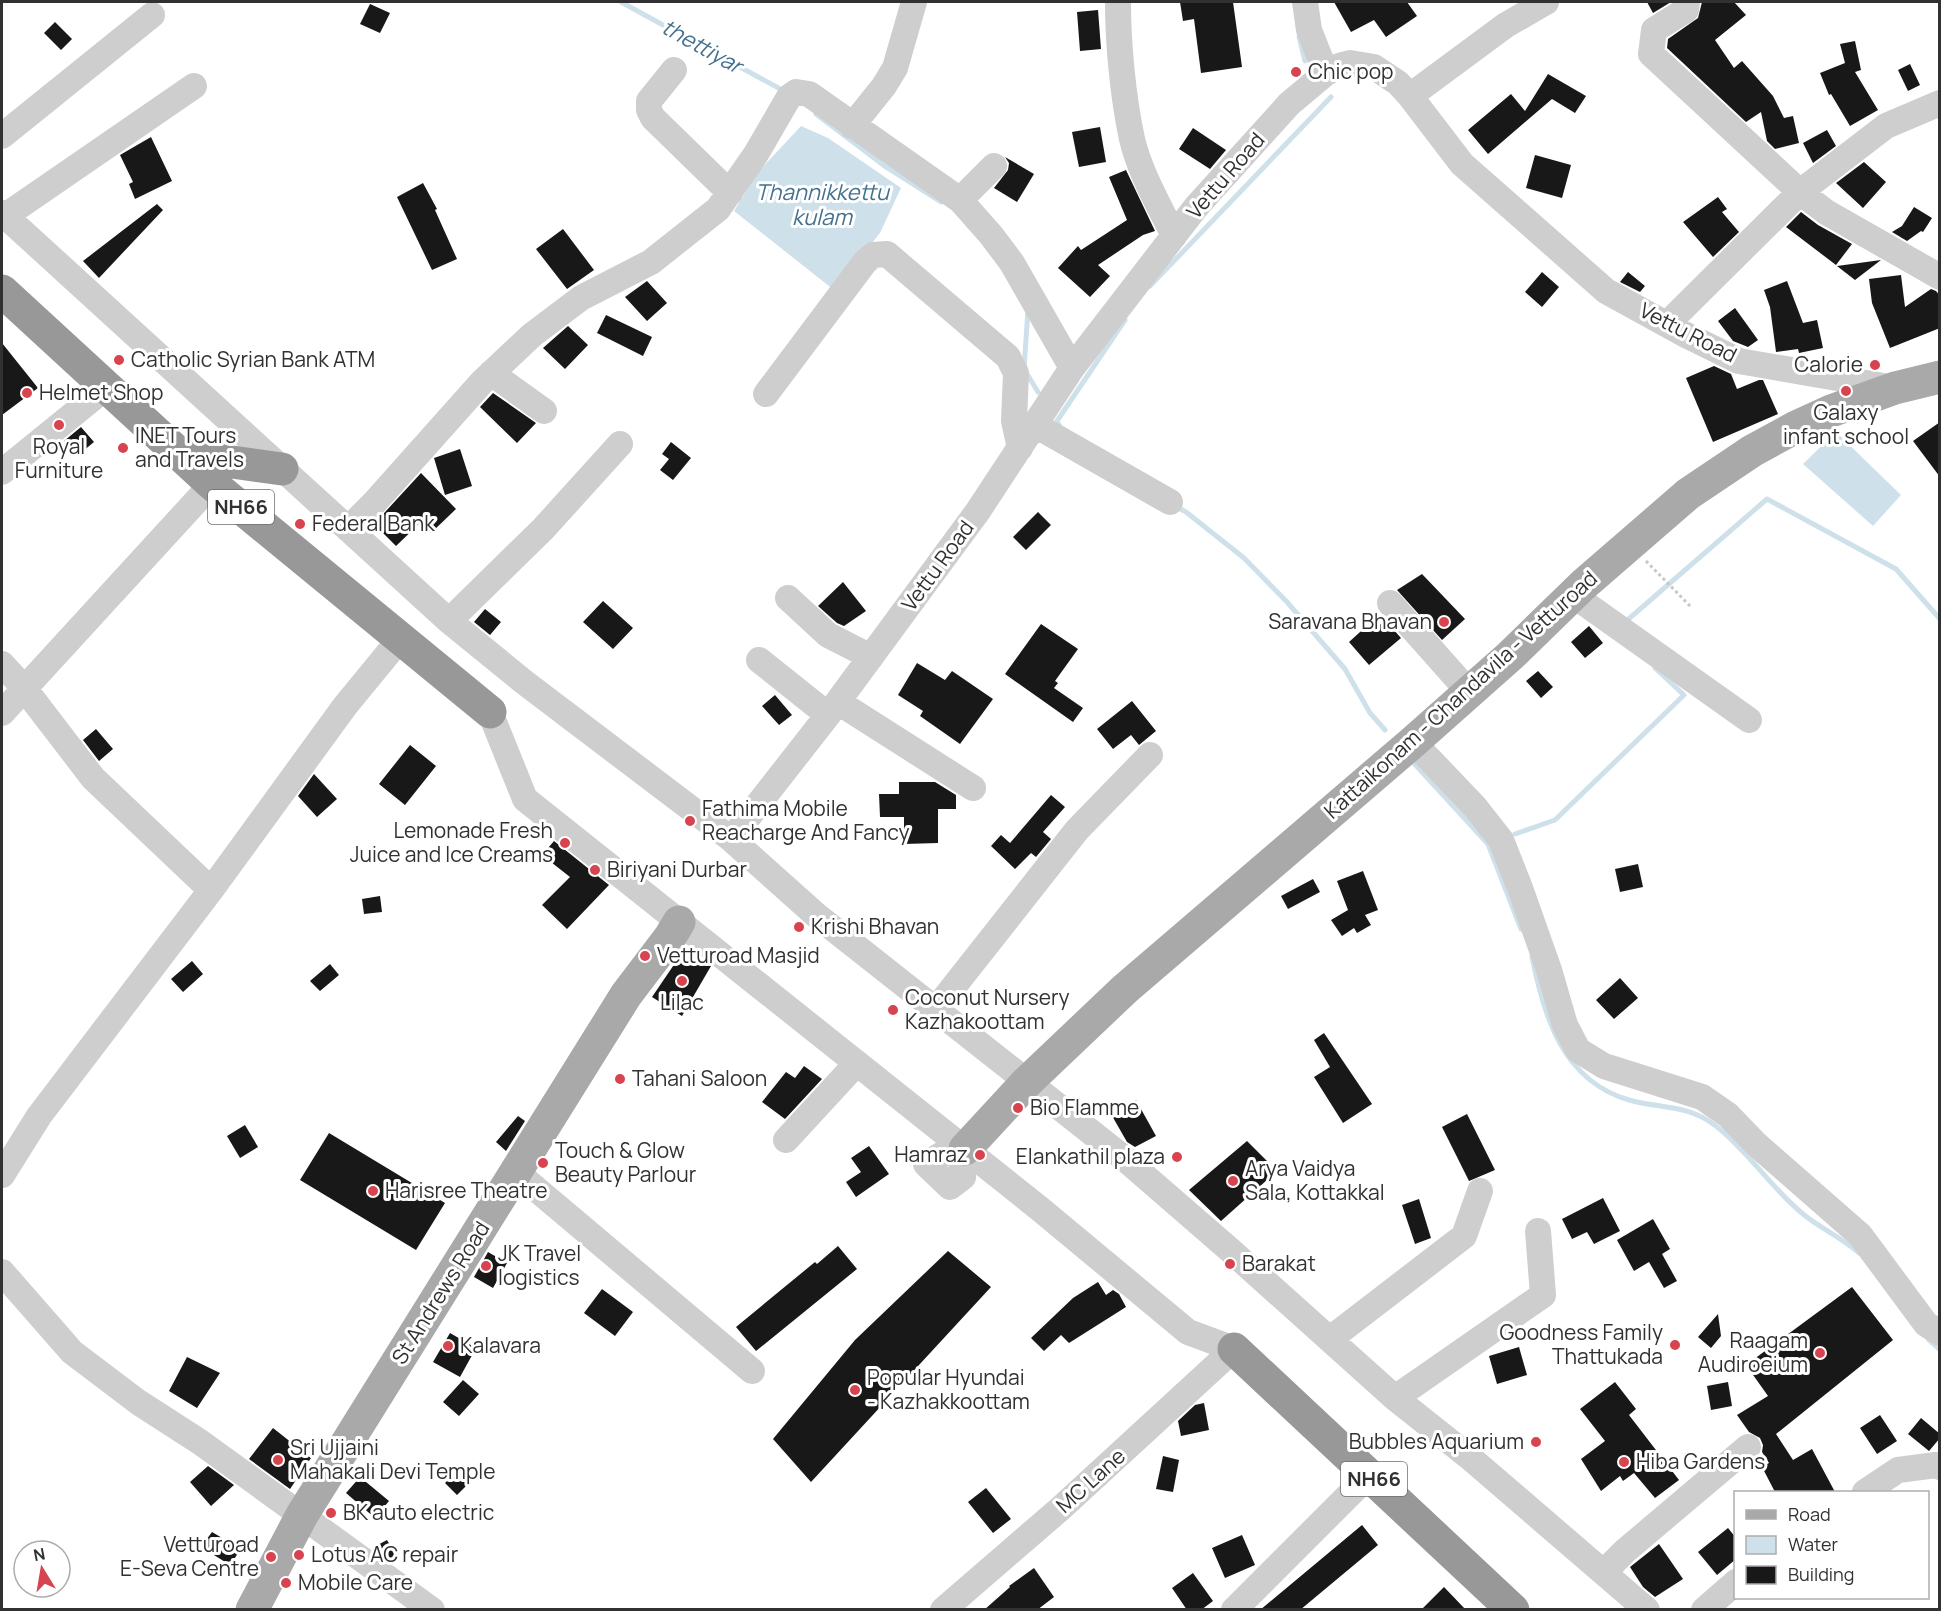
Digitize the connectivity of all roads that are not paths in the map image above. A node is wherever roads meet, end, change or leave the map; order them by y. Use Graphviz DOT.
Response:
graph roads {
  1 [pos="914,2"];
  2 [pos="1118,2"];
  3 [pos="1305,2"];
  4 [pos="1546,2"];
  5 [pos="1686,2"];
  6 [pos="152,15"];
  7 [pos="674,70"];
  8 [pos="1326,73"];
  9 [pos="194,86"];
  10 [pos="1410,96"];
  11 [pos="1940,103"];
  12 [pos="852,126"];
  13 [pos="2,136"];
  14 [pos="994,166"];
  15 [pos="1800,192"];
  16 [pos="730,193"];
  17 [pos="960,200"];
  18 [pos="3,215"];
  19 [pos="1174,236"];
  20 [pos="1940,277"];
  21 [pos="2,291"];
  22 [pos="1667,324"];
  23 [pos="1072,368"];
  24 [pos="491,373"];
  25 [pos="1940,377"];
  26 [pos="108,386"];
  27 [pos="1895,388"];
  28 [pos="766,394"];
  29 [pos="544,411"];
  30 [pos="1035,425"];
  31 [pos="620,444"];
  32 [pos="1020,448"];
  33 [pos="182,455"];
  34 [pos="282,469"];
  35 [pos="2,472"];
  36 [pos="212,484"];
  37 [pos="1170,502"];
  38 [pos="348,529"];
  39 [pos="1573,595"];
  40 [pos="788,598"];
  41 [pos="1390,603"];
  42 [pos="449,621"];
  43 [pos="400,639"];
  44 [pos="871,657"];
  45 [pos="759,660"];
  46 [pos="2,664"];
  47 [pos="24,688"];
  48 [pos="1469,692"];
  49 [pos="833,708"];
  50 [pos="490,712"];
  51 [pos="2,713"];
  52 [pos="1749,720"];
  53 [pos="1413,742"];
  54 [pos="1150,755"];
  55 [pos="973,788"];
  56 [pos="731,839"];
  57 [pos="211,890"];
  58 [pos="679,922"];
  59 [pos="936,1009"];
  60 [pos="857,1063"];
  61 [pos="1026,1083"];
  62 [pos="786,1140"];
  63 [pos="963,1152"];
  64 [pos="516,1172"];
  65 [pos="2,1175"];
  66 [pos="1480,1191"];
  67 [pos="1538,1231"];
  68 [pos="2,1272"];
  69 [pos="1940,1333"];
  70 [pos="1330,1339"];
  71 [pos="1234,1349"];
  72 [pos="752,1371"];
  73 [pos="1395,1398"];
  74 [pos="1748,1447"];
  75 [pos="1940,1467"];
  76 [pos="1369,1475"];
  77 [pos="1866,1491"];
  78 [pos="302,1515"];
  79 [pos="1604,1572"];
  80 [pos="1734,1584"];
  81 [pos="252,1610"];
  82 [pos="432,1610"];
  83 [pos="944,1610"];
  84 [pos="1234,1610"];
  85 [pos="1513,1610"];
  86 [pos="1647,1610"];
  87 [pos="1704,1610"];
  1 -- 12 [label="street"];
  2 -- 19 [label="street"];
  3 -- 8 [label="street"];
  4 -- 10 [label="street"];
  5 -- 15 [label="street"];
  6 -- 13 [label="street"];
  7 -- 16 [label="street"];
  8 -- 10 [label="street, Vettu Road"];
  8 -- 19 [label="street, Vettu Road"];
  9 -- 18 [label="street"];
  10 -- 22 [label="street, Vettu Road"];
  11 -- 15 [label="street"];
  12 -- 16 [label="street"];
  12 -- 17 [label="street"];
  14 -- 17 [label="street"];
  15 -- 20 [label="street"];
  15 -- 22 [label="street"];
  16 -- 24 [label="street"];
  17 -- 23 [label="street"];
  18 -- 34 [label="street"];
  19 -- 23 [label="street, Vettu Road"];
  21 -- 26 [label="highway, NH66"];
  22 -- 27 [label="street, Vettu Road"];
  23 -- 30 [label="street, Vettu Road"];
  24 -- 29 [label="street"];
  24 -- 38 [label="street"];
  25 -- 27 [label="main road, Kattaikonam - Chandavila - Vetturoad"];
  26 -- 33 [label="highway, NH66"];
  26 -- 35 [label="street"];
  27 -- 39 [label="main road, Kattaikonam - Chandavila - Vetturoad"];
  28 -- 32 [label="street"];
  30 -- 32 [label="street, Vettu Road"];
  30 -- 37 [label="street"];
  31 -- 42 [label="street"];
  32 -- 44 [label="street, Vettu Road"];
  33 -- 34 [label="highway"];
  33 -- 36 [label="highway, NH66"];
  34 -- 38 [label="street"];
  36 -- 43 [label="highway, NH66"];
  36 -- 47 [label="street"];
  38 -- 42 [label="street"];
  39 -- 48 [label="main road, Kattaikonam - Chandavila - Vetturoad"];
  39 -- 52 [label="street"];
  40 -- 44 [label="street"];
  41 -- 48 [label="street"];
  42 -- 56 [label="street"];
  43 -- 50 [label="highway, NH66"];
  43 -- 57 [label="street"];
  44 -- 49 [label="street, Vettu Road"];
  45 -- 49 [label="street"];
  46 -- 47 [label="street"];
  47 -- 51 [label="street"];
  47 -- 57 [label="street"];
  48 -- 53 [label="main road, Kattaikonam - Chandavila - Vetturoad"];
  49 -- 55 [label="street"];
  49 -- 56 [label="street, Vettu Road"];
  50 -- 58 [label="street"];
  53 -- 61 [label="main road, Kattaikonam - Chandavila - Vetturoad"];
  53 -- 69 [label="street"];
  54 -- 59 [label="street"];
  56 -- 59 [label="street"];
  57 -- 65 [label="street"];
  58 -- 60 [label="street"];
  58 -- 64 [label="main road, St Andrews Road"];
  59 -- 61 [label="street"];
  60 -- 62 [label="street"];
  60 -- 63 [label="street"];
  61 -- 63 [label="main road, Kattaikonam - Chandavila - Vetturoad"];
  61 -- 70 [label="street"];
  63 -- 71 [label="street"];
  64 -- 72 [label="street"];
  64 -- 78 [label="main road, St Andrews Road"];
  66 -- 70 [label="street"];
  67 -- 73 [label="street"];
  68 -- 78 [label="street"];
  70 -- 73 [label="street"];
  71 -- 76 [label="highway, NH66"];
  71 -- 83 [label="street, MC Lane"];
  73 -- 79 [label="street"];
  74 -- 79 [label="street"];
  75 -- 77 [label="street"];
  76 -- 84 [label="street"];
  76 -- 85 [label="highway, NH66"];
  78 -- 81 [label="main road, St Andrews Road"];
  78 -- 82 [label="street"];
  79 -- 86 [label="street"];
  80 -- 87 [label="street"];
}
